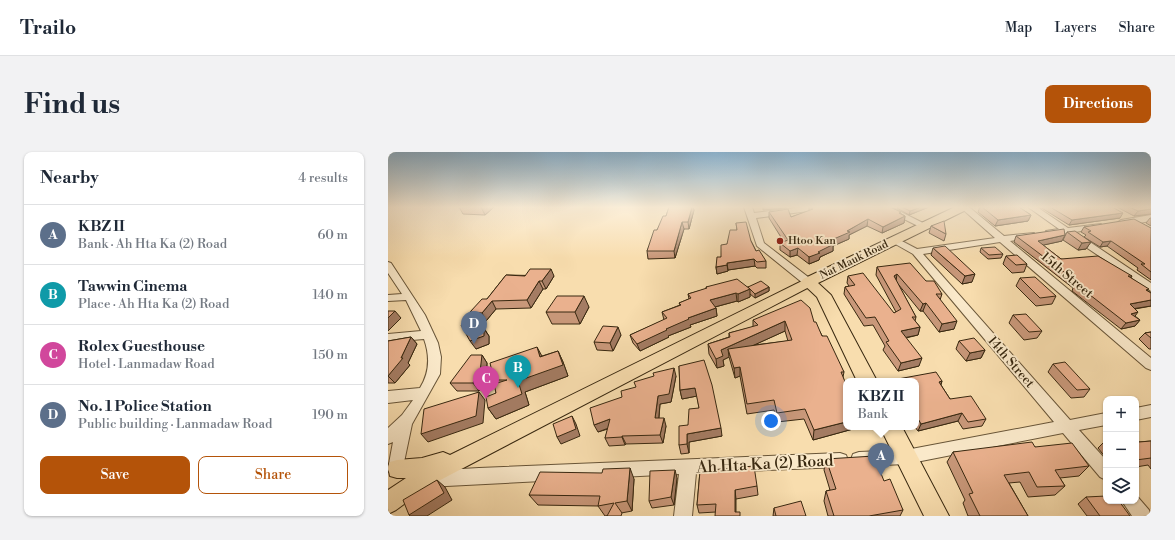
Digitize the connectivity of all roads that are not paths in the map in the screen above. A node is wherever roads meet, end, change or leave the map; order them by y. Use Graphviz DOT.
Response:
graph roads {
  1 [pos="753,224"];
  2 [pos="921,224"];
  3 [pos="929,224"];
  4 [pos="984,224"];
  5 [pos="1057,224"];
  6 [pos="1110,224"];
  7 [pos="1138,224"];
  8 [pos="925,226"];
  9 [pos="1145,228"];
  10 [pos="1066,230"];
  11 [pos="1002,239"];
  12 [pos="894,241"];
  13 [pos="916,252"];
  14 [pos="388,265"];
  15 [pos="808,282"];
  16 [pos="1151,288"];
  17 [pos="408,297"];
  18 [pos="388,298"];
  19 [pos="428,334"];
  20 [pos="388,338"];
  21 [pos="1151,365"];
  22 [pos="865,378"];
  23 [pos="424,393"];
  24 [pos="388,397"];
  25 [pos="1151,411"];
  26 [pos="1139,413"];
  27 [pos="1103,420"];
  28 [pos="405,423"];
  29 [pos="1066,426"];
  30 [pos="892,430"];
  31 [pos="388,437"];
  32 [pos="482,449"];
  33 [pos="906,457"];
  34 [pos="393,467"];
  35 [pos="688,468"];
  36 [pos="1103,469"];
  37 [pos="420,480"];
  38 [pos="388,502"];
  39 [pos="1134,504"];
  40 [pos="683,516"];
  41 [pos="937,516"];
  42 [pos="1144,516"];
  1 -- 15 [label="street"];
  2 -- 8 [label="street"];
  3 -- 8 [label="highway, Nat Mauk Road"];
  4 -- 11 [label="street, 15th Street"];
  5 -- 10 [label="street"];
  6 -- 10 [label="street"];
  7 -- 9 [label="street"];
  8 -- 12 [label="highway, Nat Mauk Road"];
  10 -- 11 [label="street"];
  10 -- 16 [label="street"];
  11 -- 13 [label="street"];
  11 -- 21 [label="street, 15th Street"];
  12 -- 13 [label="street"];
  12 -- 15 [label="highway, Nat Mauk Road"];
  13 -- 29 [label="street, 14th Street"];
  14 -- 17 [label="street"];
  15 -- 22 [label="highway"];
  15 -- 32 [label="main road"];
  17 -- 18 [label="street"];
  17 -- 19 [label="street"];
  19 -- 20 [label="street"];
  19 -- 23 [label="street"];
  23 -- 24 [label="street"];
  23 -- 28 [label="street"];
  25 -- 26 [label="street"];
  27 -- 29 [label="street, Ah Hta Ka (2) Road"];
  28 -- 31 [label="street"];
  28 -- 34 [label="street"];
  29 -- 33 [label="street, Ah Hta Ka (2) Road"];
  29 -- 36 [label="street, 14th Street"];
  30 -- 33 [label="highway"];
  32 -- 34 [label="main road"];
  32 -- 37 [label="main road"];
  33 -- 35 [label="street, Ah Hta Ka (2) Road"];
  33 -- 41 [label="highway"];
  34 -- 38 [label="main road"];
  35 -- 37 [label="street, Ah Hta Ka (2) Road"];
  35 -- 40 [label="street"];
  37 -- 38 [label="main road"];
  39 -- 42 [label="street"];
}
